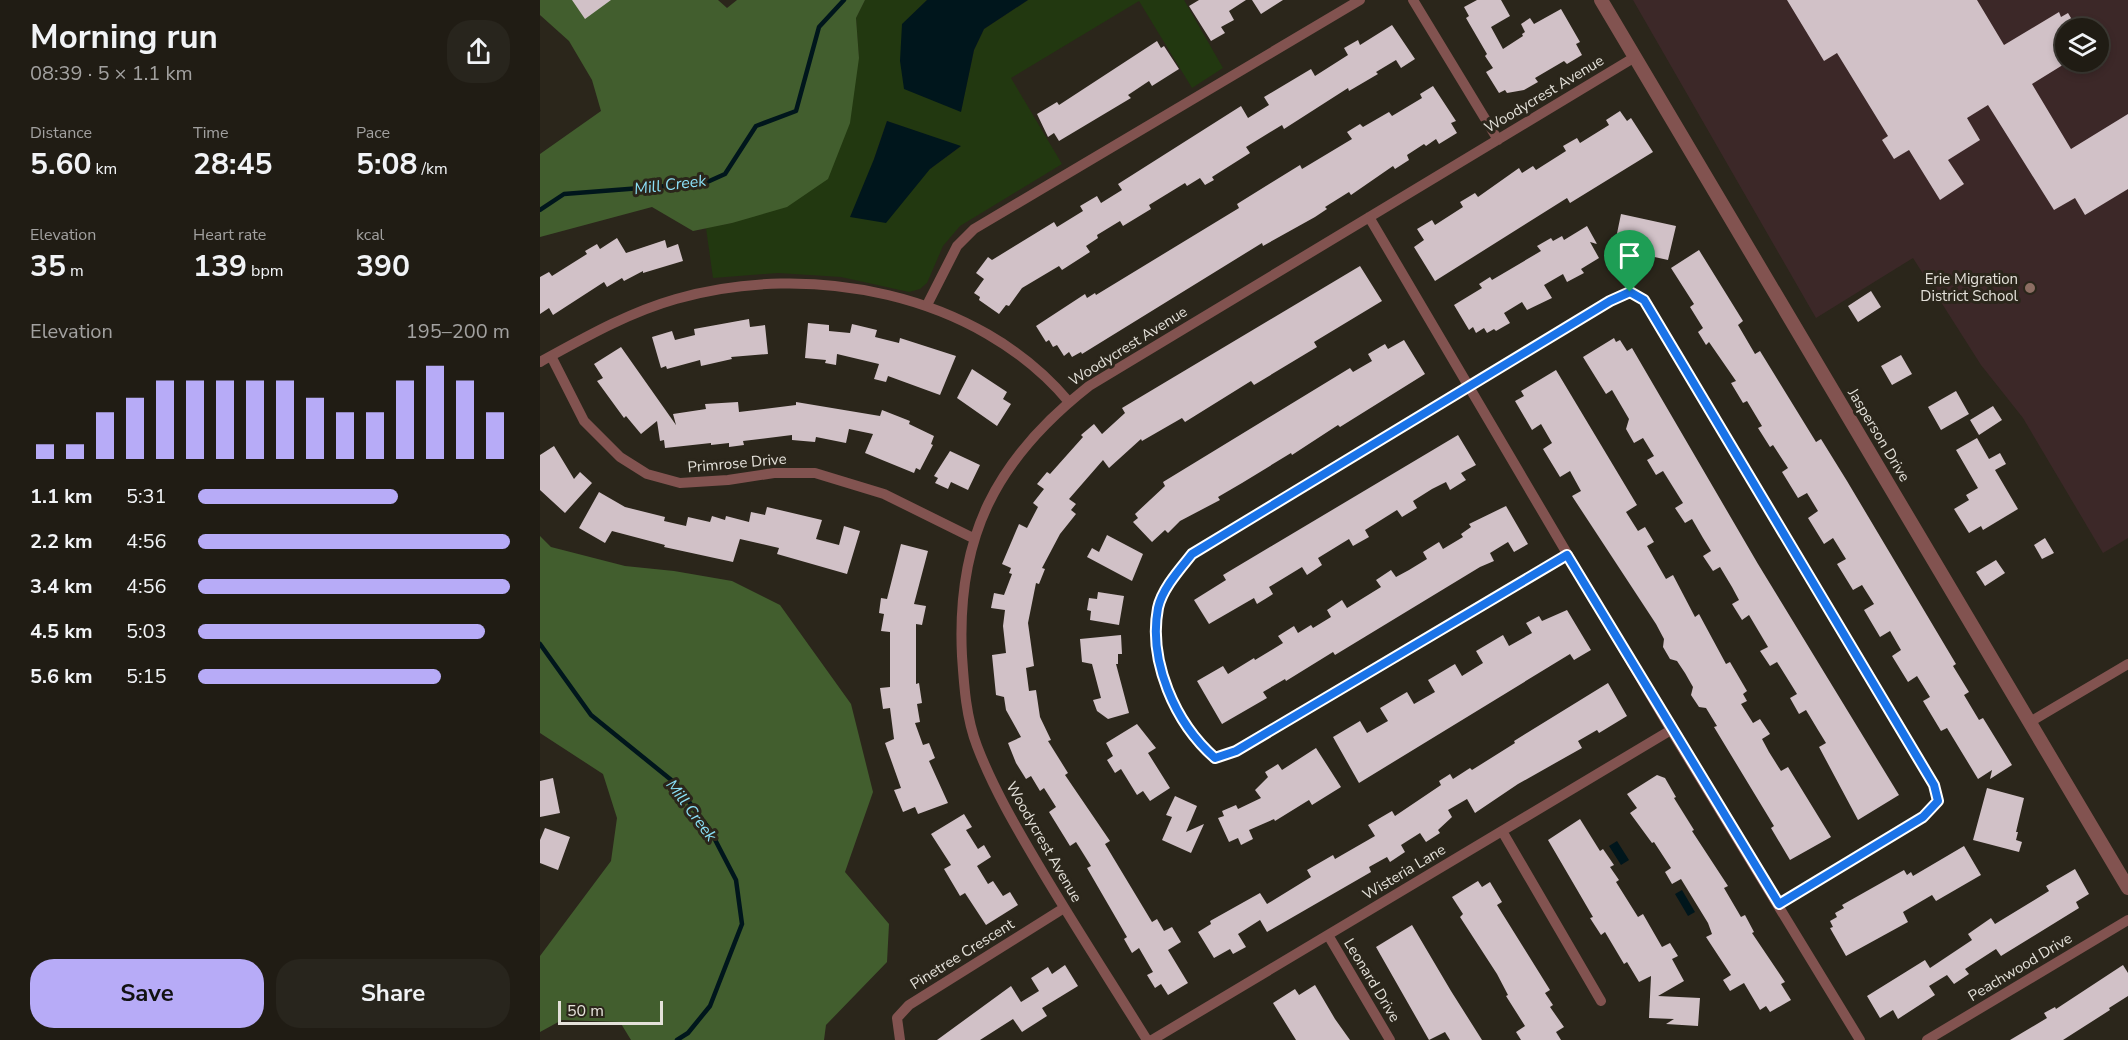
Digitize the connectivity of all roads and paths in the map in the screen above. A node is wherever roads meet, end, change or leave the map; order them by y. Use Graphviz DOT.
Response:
graph roads {
  1 [pos="1360,0"];
  2 [pos="1413,0"];
  3 [pos="1601,0"];
  4 [pos="1635,57"];
  5 [pos="1498,140"];
  6 [pos="1369,217"];
  7 [pos="927,306"];
  8 [pos="550,356"];
  9 [pos="540,362"];
  10 [pos="1470,386"];
  11 [pos="1069,402"];
  12 [pos="973,538"];
  13 [pos="1567,555"];
  14 [pos="2128,664"];
  15 [pos="2030,722"];
  16 [pos="1671,730"];
  17 [pos="1502,831"];
  18 [pos="2128,888"];
  19 [pos="1779,904"];
  20 [pos="1064,908"];
  21 [pos="2128,920"];
  22 [pos="1328,935"];
  23 [pos="1601,1001"];
  24 [pos="900,1040"];
  25 [pos="1147,1040"];
  26 [pos="1152,1040"];
  27 [pos="1390,1040"];
  28 [pos="1860,1040"];
  29 [pos="1927,1040"];
  1 -- 7 [label="street"];
  2 -- 5 [label="street"];
  3 -- 4 [label="street, Jasperson Drive"];
  4 -- 5 [label="street, Woodycrest Avenue"];
  4 -- 15 [label="street, Jasperson Drive"];
  5 -- 6 [label="street, Woodycrest Avenue"];
  6 -- 10 [label="street"];
  6 -- 11 [label="street, Woodycrest Avenue"];
  7 -- 8 [label="street"];
  7 -- 11 [label="street"];
  8 -- 9 [label="street"];
  8 -- 12 [label="street, Primrose Drive"];
  10 -- 13 [label="street"];
  10 -- 13 [label="street"];
  10 -- 19 [label="street"];
  11 -- 12 [label="street, Woodycrest Avenue"];
  12 -- 20 [label="street, Woodycrest Avenue"];
  13 -- 16 [label="street"];
  14 -- 15 [label="street"];
  15 -- 18 [label="street, Jasperson Drive"];
  16 -- 17 [label="street, Wisteria Lane"];
  16 -- 19 [label="street"];
  17 -- 22 [label="street, Wisteria Lane"];
  17 -- 23 [label="street"];
  19 -- 28 [label="street"];
  20 -- 24 [label="street, Pinetree Crescent"];
  20 -- 25 [label="street, Woodycrest Avenue"];
  21 -- 29 [label="street, Peachwood Drive"];
  22 -- 26 [label="street, Wisteria Lane"];
  22 -- 27 [label="street, Leonard Drive"];
}
